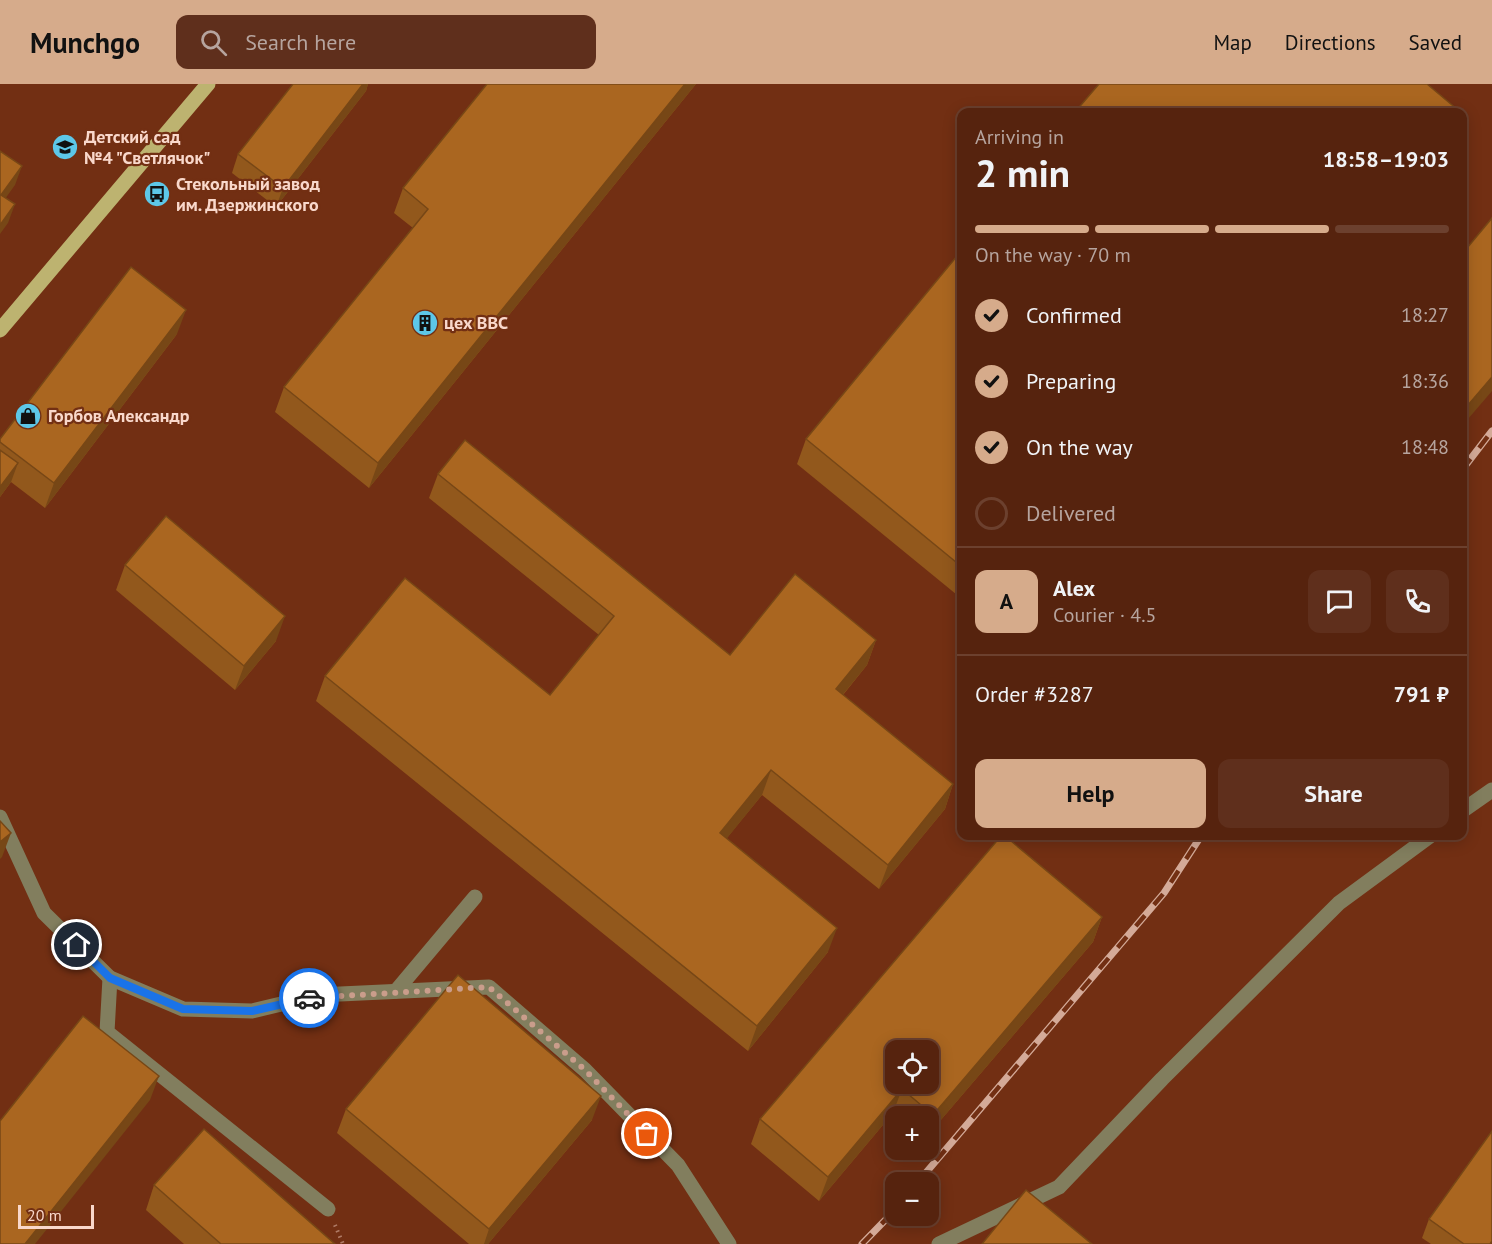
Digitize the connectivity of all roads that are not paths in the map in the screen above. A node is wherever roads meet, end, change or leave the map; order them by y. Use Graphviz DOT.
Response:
graph roads {
  1 [pos="208,84"];
  2 [pos="0,330"];
  3 [pos="1492,789"];
  4 [pos="1467,808"];
  5 [pos="0,817"];
  6 [pos="1425,840"];
  7 [pos="475,897"];
  8 [pos="110,978"];
  9 [pos="396,991"];
  10 [pos="328,1209"];
  11 [pos="729,1244"];
  12 [pos="939,1244"];
  1 -- 2 [label="main road"];
  3 -- 4 [label="lane"];
  5 -- 8 [label="lane"];
  6 -- 12 [label="lane"];
  7 -- 9 [label="lane"];
  8 -- 9 [label="lane"];
  8 -- 10 [label="lane"];
  9 -- 11 [label="lane"];
}
